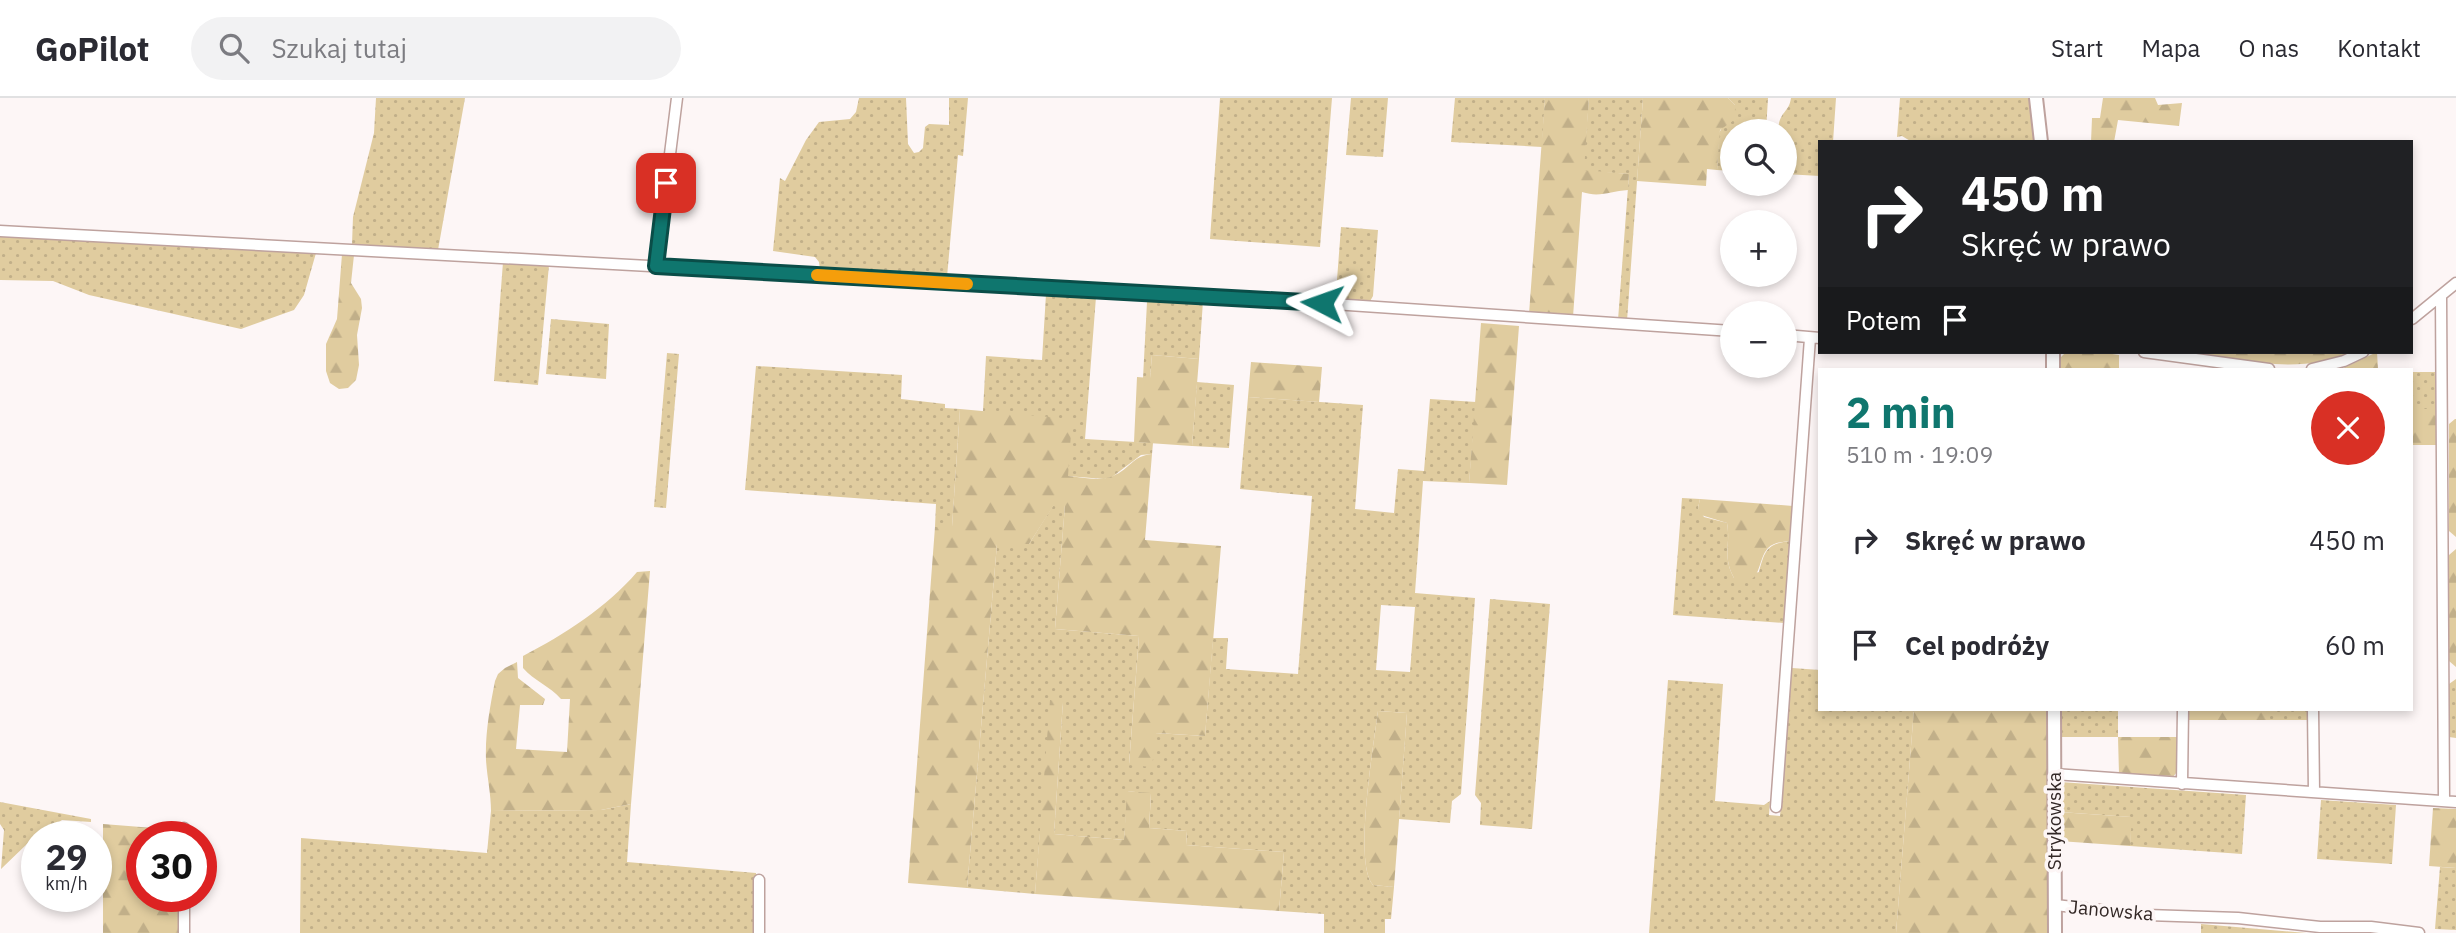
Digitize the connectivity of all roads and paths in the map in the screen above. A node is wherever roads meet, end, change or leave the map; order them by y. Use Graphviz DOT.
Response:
graph roads {
  1 [pos="677,98"];
  2 [pos="2036,98"];
  3 [pos="2041,140"];
  4 [pos="0,231"];
  5 [pos="656,266"];
  6 [pos="2456,283"];
  7 [pos="2441,296"];
  8 [pos="2413,318"];
  9 [pos="1720,330"];
  10 [pos="1797,336"];
  11 [pos="1815,338"];
  12 [pos="2160,354"];
  13 [pos="2359,354"];
  14 [pos="2185,357"];
  15 [pos="2185,368"];
  16 [pos="2262,368"];
  17 [pos="2317,368"];
  18 [pos="2443,671"];
  19 [pos="2456,673"];
  20 [pos="2054,711"];
  21 [pos="2183,711"];
  22 [pos="2313,711"];
  23 [pos="2054,774"];
  24 [pos="2182,784"];
  25 [pos="2314,792"];
  26 [pos="2444,801"];
  27 [pos="2456,802"];
  28 [pos="1776,807"];
  29 [pos="759,880"];
  30 [pos="2054,905"];
  31 [pos="184,912"];
  32 [pos="184,933"];
  33 [pos="759,933"];
  34 [pos="2055,933"];
  35 [pos="2418,933"];
  1 -- 5 [label="street"];
  2 -- 3 [label="street"];
  4 -- 5 [label="street"];
  5 -- 9 [label="street"];
  6 -- 7 [label="street"];
  7 -- 8 [label="street"];
  7 -- 18 [label="street"];
  10 -- 11 [label="street"];
  11 -- 28 [label="street"];
  12 -- 14 [label="street"];
  13 -- 17 [label="street"];
  14 -- 15 [label="street"];
  14 -- 16 [label="street"];
  18 -- 19 [label="street"];
  18 -- 26 [label="street"];
  20 -- 23 [label="street, Strykowska"];
  21 -- 24 [label="street"];
  22 -- 25 [label="street"];
  23 -- 24 [label="street"];
  23 -- 30 [label="street, Strykowska"];
  24 -- 25 [label="street"];
  25 -- 26 [label="street"];
  26 -- 27 [label="street"];
  29 -- 33 [label="street"];
  30 -- 34 [label="street, Strykowska"];
  30 -- 35 [label="street, Janowska"];
  31 -- 32 [label="street"];
}
